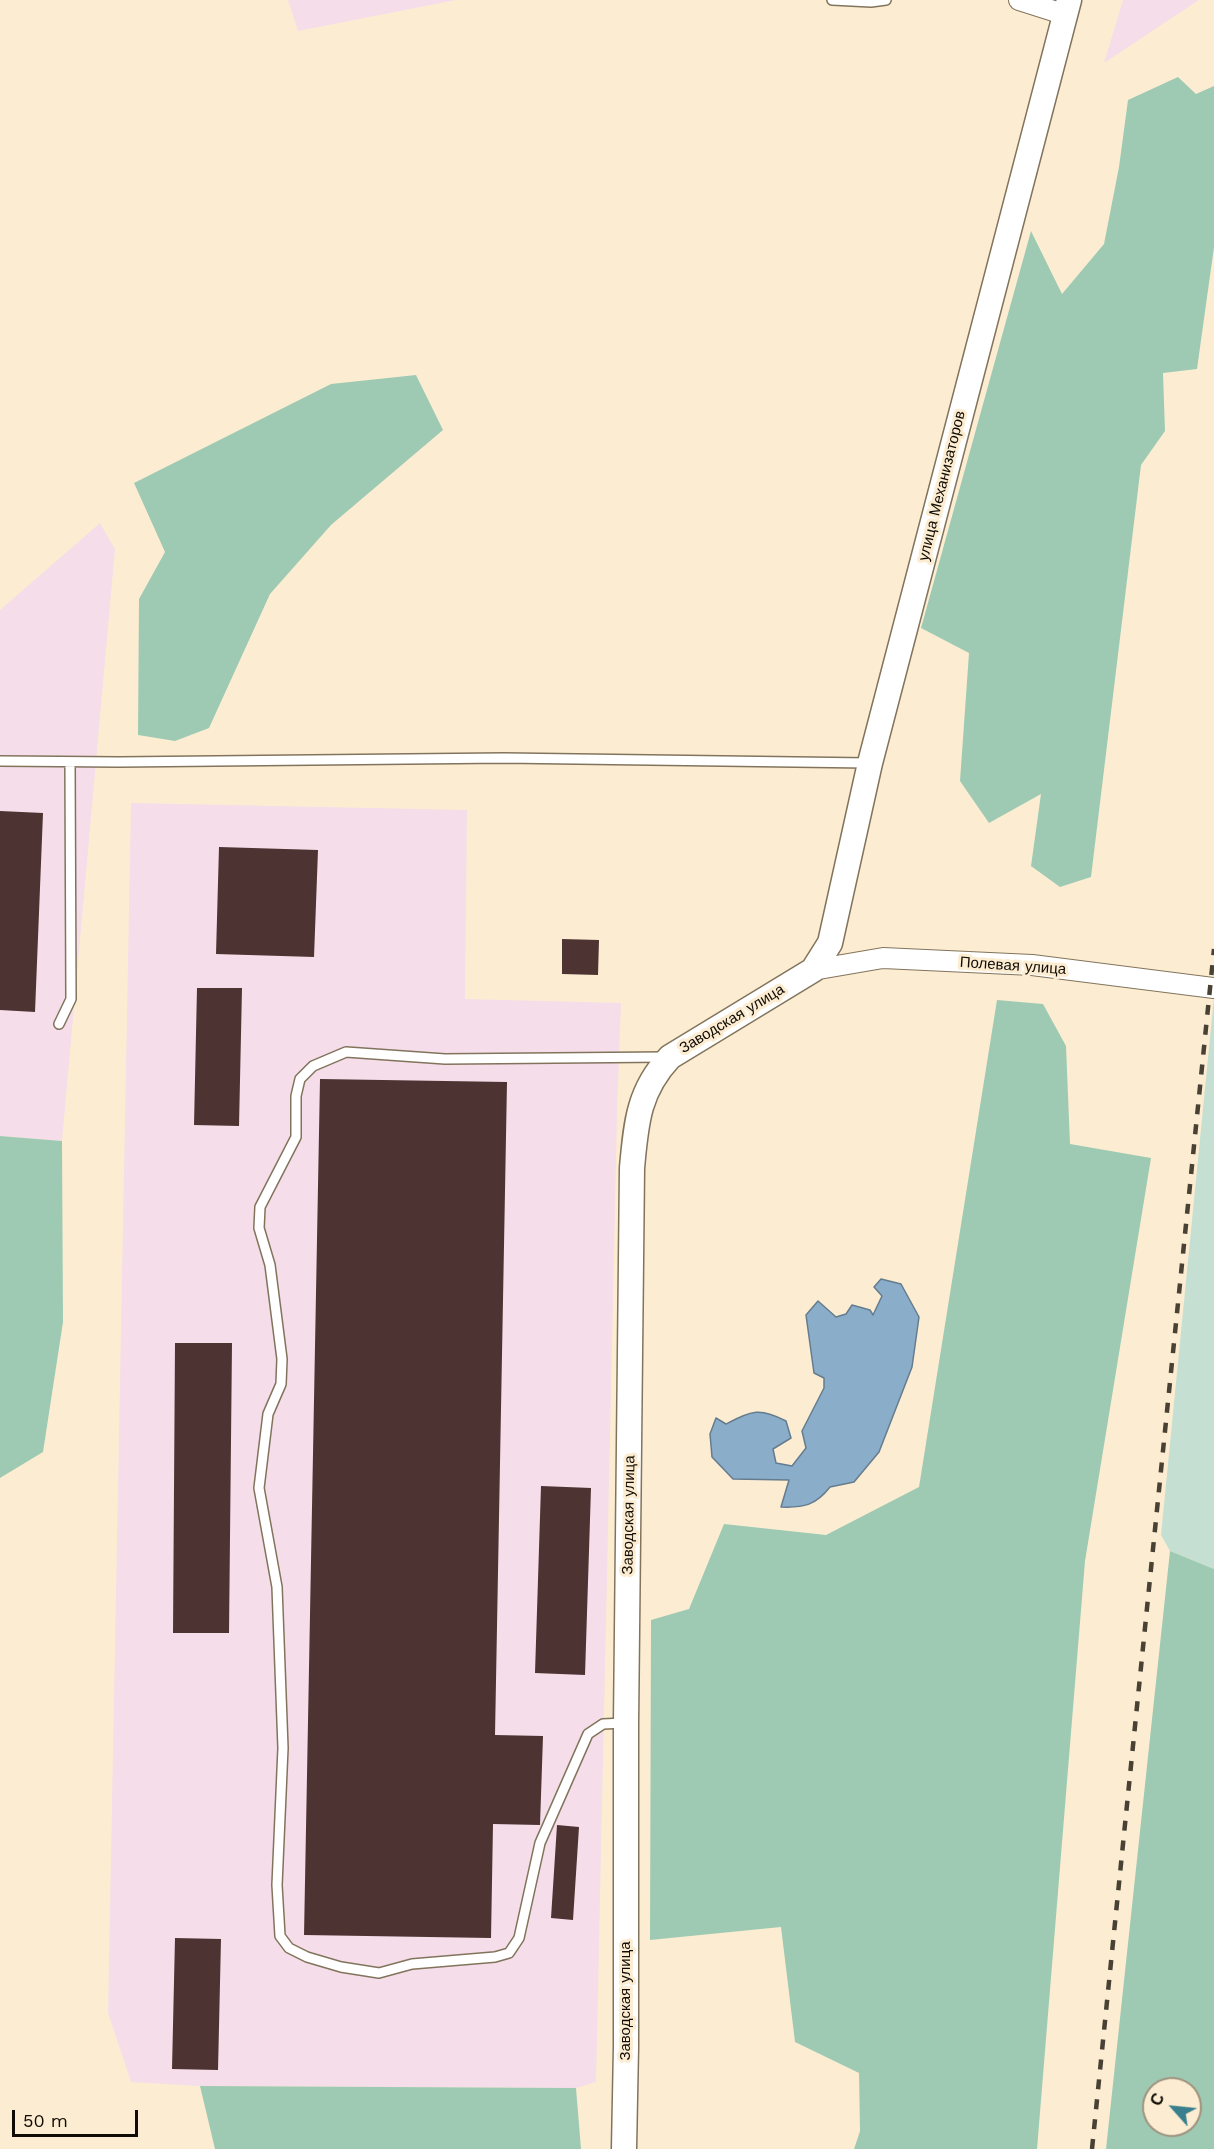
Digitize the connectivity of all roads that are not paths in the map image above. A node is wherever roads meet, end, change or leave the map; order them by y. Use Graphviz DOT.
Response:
graph roads {
  1 [pos="832,0"];
  2 [pos="886,0"];
  3 [pos="1021,1"];
  4 [pos="1066,7"];
  5 [pos="0,761"];
  6 [pos="70,762"];
  7 [pos="870,763"];
  8 [pos="813,970"];
  9 [pos="1214,988"];
  10 [pos="59,1024"];
  11 [pos="670,1057"];
  12 [pos="626,1723"];
  13 [pos="624,2149"];
  1 -- 2 [label="lane"];
  3 -- 4 [label="street"];
  4 -- 7 [label="street, улица Механизаторов"];
  5 -- 6 [label="lane"];
  6 -- 7 [label="lane"];
  6 -- 10 [label="lane"];
  7 -- 8 [label="street, улица Механизаторов"];
  8 -- 9 [label="street, Полевая улица"];
  8 -- 11 [label="street, Заводская улица"];
  11 -- 12 [label="street, Заводская улица"];
  11 -- 12 [label="lane"];
  12 -- 13 [label="street, Заводская улица"];
}
